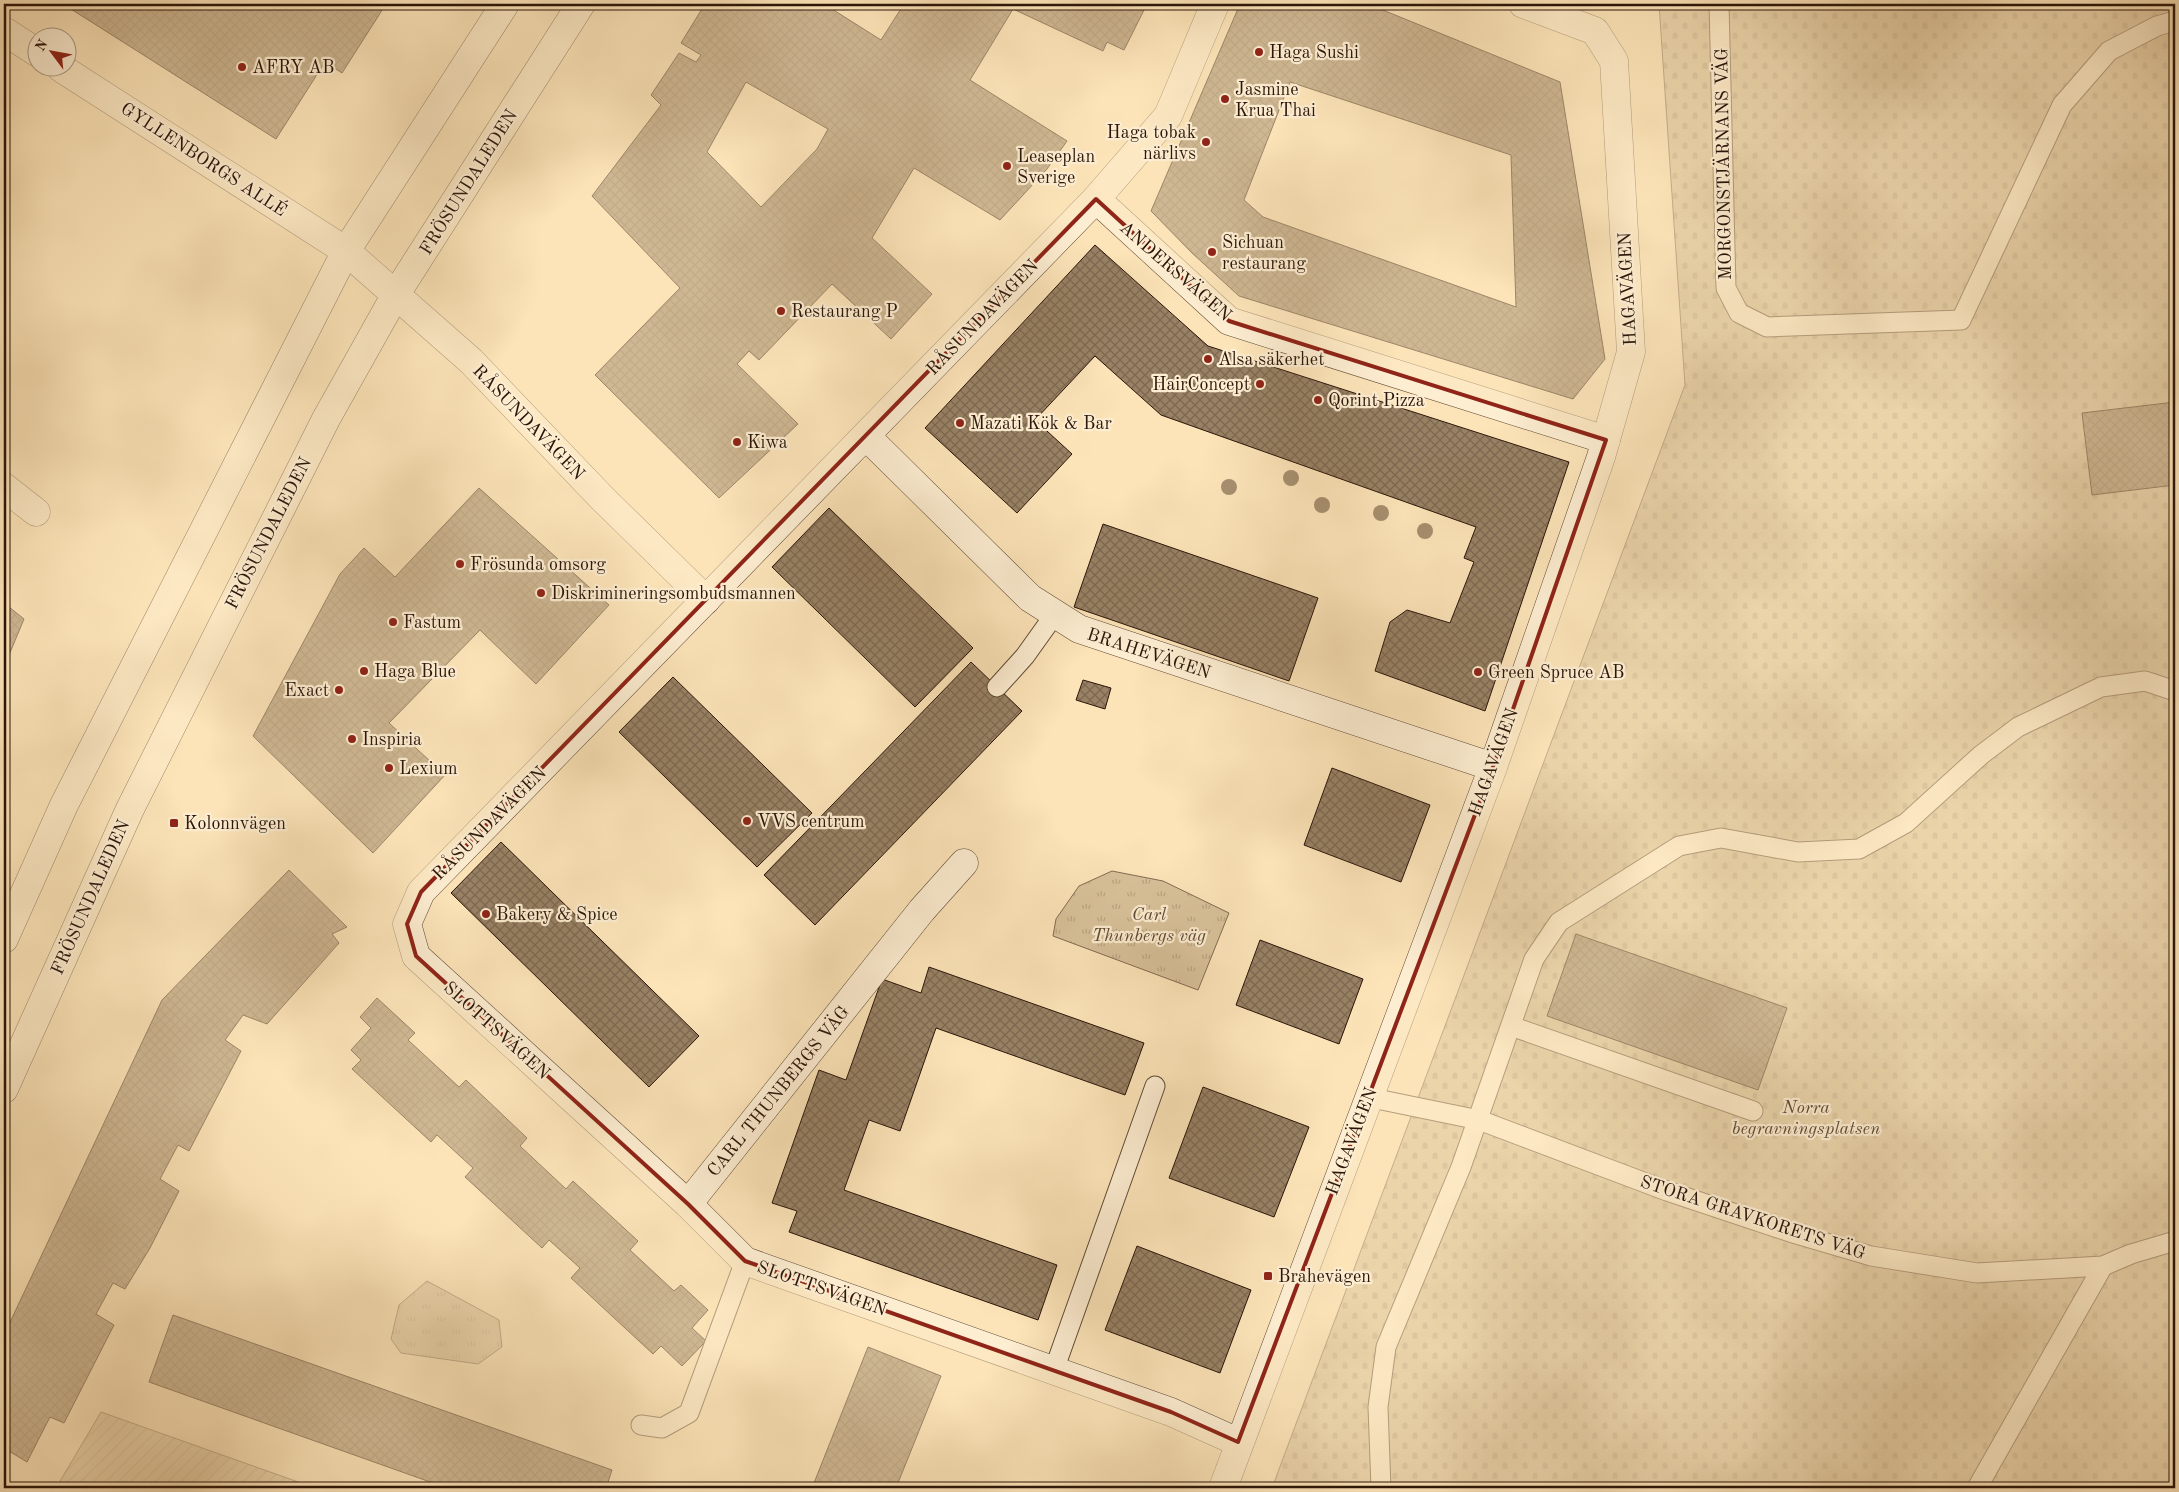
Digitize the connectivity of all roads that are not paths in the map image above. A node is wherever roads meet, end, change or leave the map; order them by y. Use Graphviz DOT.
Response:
graph roads {
  1 [pos="504,4"];
  2 [pos="581,4"];
  3 [pos="1215,4"];
  4 [pos="1523,4"];
  5 [pos="1719,4"];
  6 [pos="2175,21"];
  7 [pos="4,31"];
  8 [pos="28,47"];
  9 [pos="77,78"];
  10 [pos="1096,199"];
  11 [pos="346,251"];
  12 [pos="396,294"];
  13 [pos="867,437"];
  14 [pos="1606,440"];
  15 [pos="4,487"];
  16 [pos="36,512"];
  17 [pos="706,600"];
  18 [pos="1055,614"];
  19 [pos="997,687"];
  20 [pos="2175,691"];
  21 [pos="1492,767"];
  22 [pos="964,863"];
  23 [pos="407,924"];
  24 [pos="4,939"];
  25 [pos="1511,1026"];
  26 [pos="1155,1086"];
  27 [pos="4,1089"];
  28 [pos="1367,1097"];
  29 [pos="1753,1111"];
  30 [pos="1479,1120"];
  31 [pos="688,1204"];
  32 [pos="2175,1241"];
  33 [pos="745,1261"];
  34 [pos="2103,1266"];
  35 [pos="1054,1370"];
  36 [pos="641,1425"];
  37 [pos="1238,1442"];
  38 [pos="1223,1488"];
  39 [pos="1381,1488"];
  40 [pos="1977,1488"];
  1 -- 11 [label="street"];
  2 -- 12 [label="street, FRÖSUNDALEDEN"];
  3 -- 10 [label="street, RÅSUNDAVÄGEN"];
  4 -- 14 [label="street, HAGAVÄGEN"];
  5 -- 6 [label="lane, MORGONSTJÄRNANS VÄG"];
  7 -- 8 [label="street"];
  9 -- 11 [label="street, GYLLENBORGS ALLÉ"];
  10 -- 13 [label="street, RÅSUNDAVÄGEN"];
  10 -- 14 [label="street, ANDERSVÄGEN"];
  11 -- 12 [label="street, RÅSUNDAVÄGEN"];
  11 -- 24 [label="street"];
  12 -- 17 [label="street, RÅSUNDAVÄGEN"];
  12 -- 27 [label="street, FRÖSUNDALEDEN"];
  13 -- 17 [label="street, RÅSUNDAVÄGEN"];
  13 -- 18 [label="street, BRAHEVÄGEN"];
  14 -- 21 [label="street, HAGAVÄGEN"];
  15 -- 16 [label="street"];
  17 -- 23 [label="street, RÅSUNDAVÄGEN"];
  18 -- 19 [label="lane"];
  18 -- 21 [label="street, BRAHEVÄGEN"];
  20 -- 25 [label="lane"];
  21 -- 28 [label="street, HAGAVÄGEN"];
  22 -- 31 [label="street, CARL THUNBERGS VÄG"];
  23 -- 31 [label="street, SLOTTSVÄGEN"];
  25 -- 29 [label="lane"];
  25 -- 30 [label="lane"];
  26 -- 35 [label="lane"];
  28 -- 30 [label="lane, STORA GRAVKORETS VÄG"];
  28 -- 37 [label="street, HAGAVÄGEN"];
  30 -- 34 [label="lane, STORA GRAVKORETS VÄG"];
  30 -- 39 [label="lane"];
  31 -- 33 [label="street, SLOTTSVÄGEN"];
  32 -- 34 [label="lane, STORA GRAVKORETS VÄG"];
  33 -- 35 [label="street, SLOTTSVÄGEN"];
  33 -- 36 [label="lane"];
  34 -- 40 [label="lane"];
  35 -- 37 [label="street, SLOTTSVÄGEN"];
  37 -- 38 [label="street, HAGAVÄGEN"];
}
